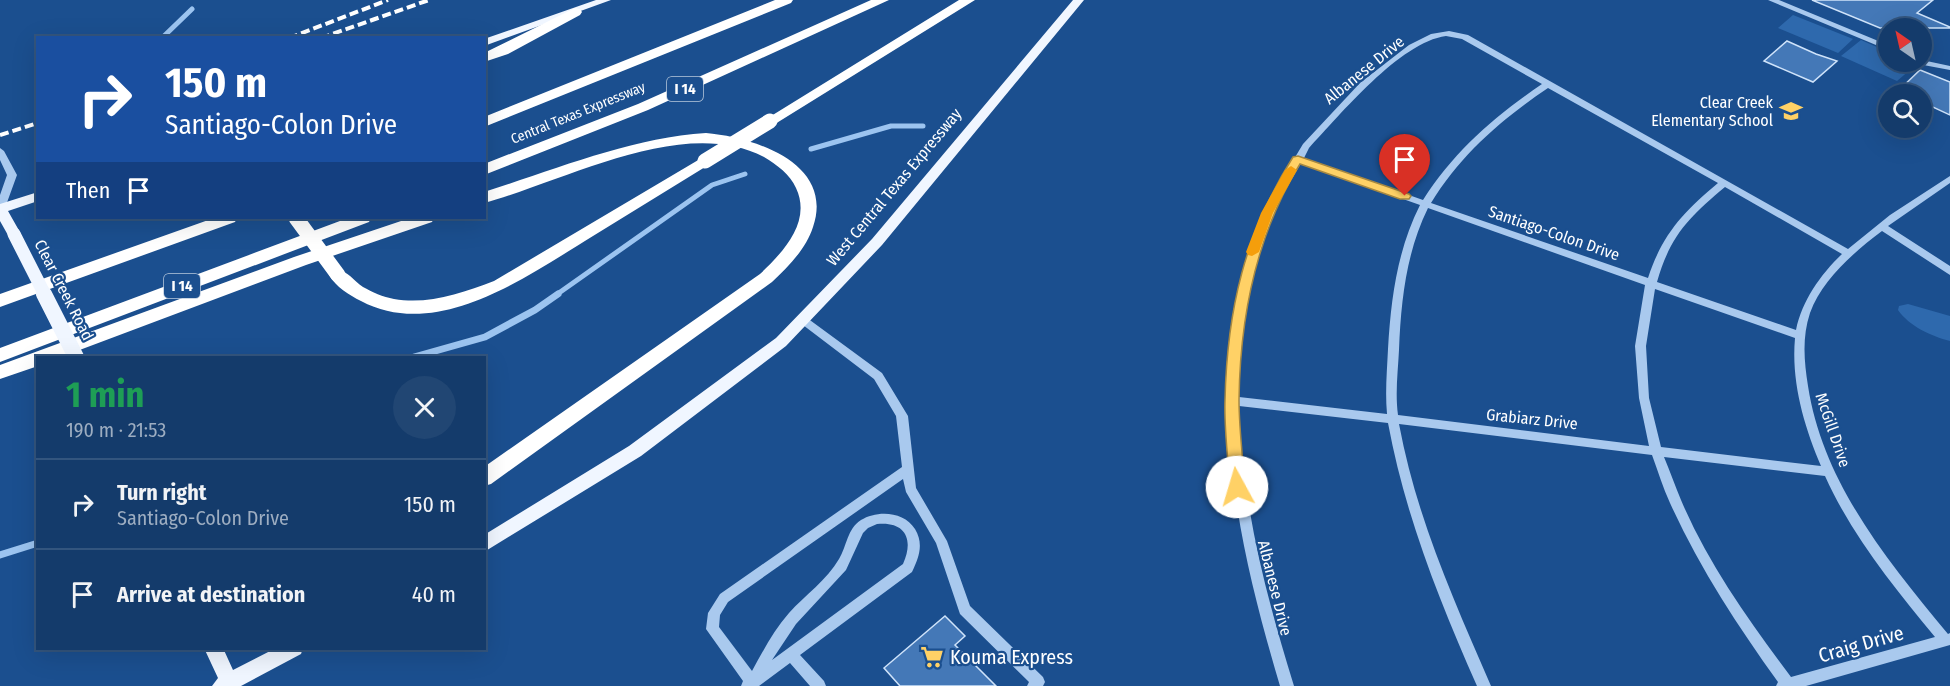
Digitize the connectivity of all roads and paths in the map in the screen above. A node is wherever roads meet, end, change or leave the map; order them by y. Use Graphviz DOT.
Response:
graph roads {
  1 [pos="606,0"];
  2 [pos="758,0"];
  3 [pos="786,0"];
  4 [pos="882,0"];
  5 [pos="968,0"];
  6 [pos="1079,0"];
  7 [pos="1772,0"];
  8 [pos="575,12"];
  9 [pos="486,42"];
  10 [pos="1878,44"];
  11 [pos="486,57"];
  12 [pos="1932,64"];
  13 [pos="1950,68"];
  14 [pos="1548,84"];
  15 [pos="486,121"];
  16 [pos="486,121"];
  17 [pos="0,151"];
  18 [pos="1298,159"];
  19 [pos="486,169"];
  20 [pos="1950,179"];
  21 [pos="1724,183"];
  22 [pos="36,197"];
  23 [pos="486,197"];
  24 [pos="1426,204"];
  25 [pos="0,208"];
  26 [pos="226,219"];
  27 [pos="297,219"];
  28 [pos="360,219"];
  29 [pos="423,219"];
  30 [pos="1882,227"];
  31 [pos="1848,253"];
  32 [pos="1950,271"];
  33 [pos="1651,284"];
  34 [pos="0,301"];
  35 [pos="803,319"];
  36 [pos="1800,336"];
  37 [pos="0,355"];
  38 [pos="44,356"];
  39 [pos="75,356"];
  40 [pos="36,359"];
  41 [pos="0,372"];
  42 [pos="1232,402"];
  43 [pos="1393,420"];
  44 [pos="1657,450"];
  45 [pos="908,469"];
  46 [pos="1829,472"];
  47 [pos="486,477"];
  48 [pos="486,544"];
  49 [pos="1948,639"];
  50 [pos="214,650"];
  51 [pos="290,650"];
  52 [pos="791,654"];
  53 [pos="750,684"];
  54 [pos="228,685"];
  55 [pos="1785,685"];
  56 [pos="819,686"];
  57 [pos="1034,686"];
  58 [pos="1287,686"];
  59 [pos="1484,686"];
  1 -- 8 [label="main road"];
  2 -- 15 [label="highway"];
  3 -- 16 [label="highway, Central Texas Expressway"];
  4 -- 19 [label="highway, Central Texas Expressway / I 14"];
  5 -- 27 [label="highway, bridge"];
  6 -- 35 [label="main road, West Central Texas Expressway"];
  7 -- 10 [label="street"];
  8 -- 9 [label="main road"];
  8 -- 11 [label="highway"];
  12 -- 13 [label="street"];
  14 -- 18 [label="street, Albanese Drive"];
  14 -- 21 [label="street, Albanese Drive"];
  14 -- 24 [label="street"];
  17 -- 25 [label="street"];
  18 -- 24 [label="street, Santiago-Colon Drive"];
  18 -- 42 [label="street, Albanese Drive"];
  20 -- 30 [label="street, McGill Drive"];
  21 -- 31 [label="street, Albanese Drive"];
  21 -- 33 [label="street"];
  22 -- 25 [label="main road"];
  23 -- 47 [label="highway"];
  24 -- 33 [label="street, Santiago-Colon Drive"];
  24 -- 43 [label="street"];
  25 -- 39 [label="main road, Clear Creek Road, bridge"];
  26 -- 34 [label="highway"];
  28 -- 37 [label="highway, I 14"];
  29 -- 38 [label="highway"];
  30 -- 31 [label="street, McGill Drive"];
  30 -- 32 [label="street"];
  31 -- 36 [label="street, McGill Drive"];
  33 -- 36 [label="street, Santiago-Colon Drive"];
  33 -- 44 [label="street"];
  35 -- 45 [label="street"];
  35 -- 48 [label="main road, West Central Texas Expressway"];
  36 -- 46 [label="street, McGill Drive"];
  40 -- 41 [label="highway"];
  42 -- 43 [label="street, Grabiarz Drive"];
  42 -- 58 [label="street, Albanese Drive"];
  43 -- 44 [label="street, Grabiarz Drive"];
  43 -- 59 [label="street"];
  44 -- 46 [label="street, Grabiarz Drive"];
  44 -- 55 [label="street"];
  45 -- 53 [label="street"];
  45 -- 57 [label="street"];
  46 -- 49 [label="street, McGill Drive"];
  49 -- 55 [label="street, Craig Drive"];
  50 -- 54 [label="main road"];
  51 -- 54 [label="main road"];
  52 -- 53 [label="street"];
  52 -- 53 [label="street"];
  52 -- 56 [label="street"];
}
